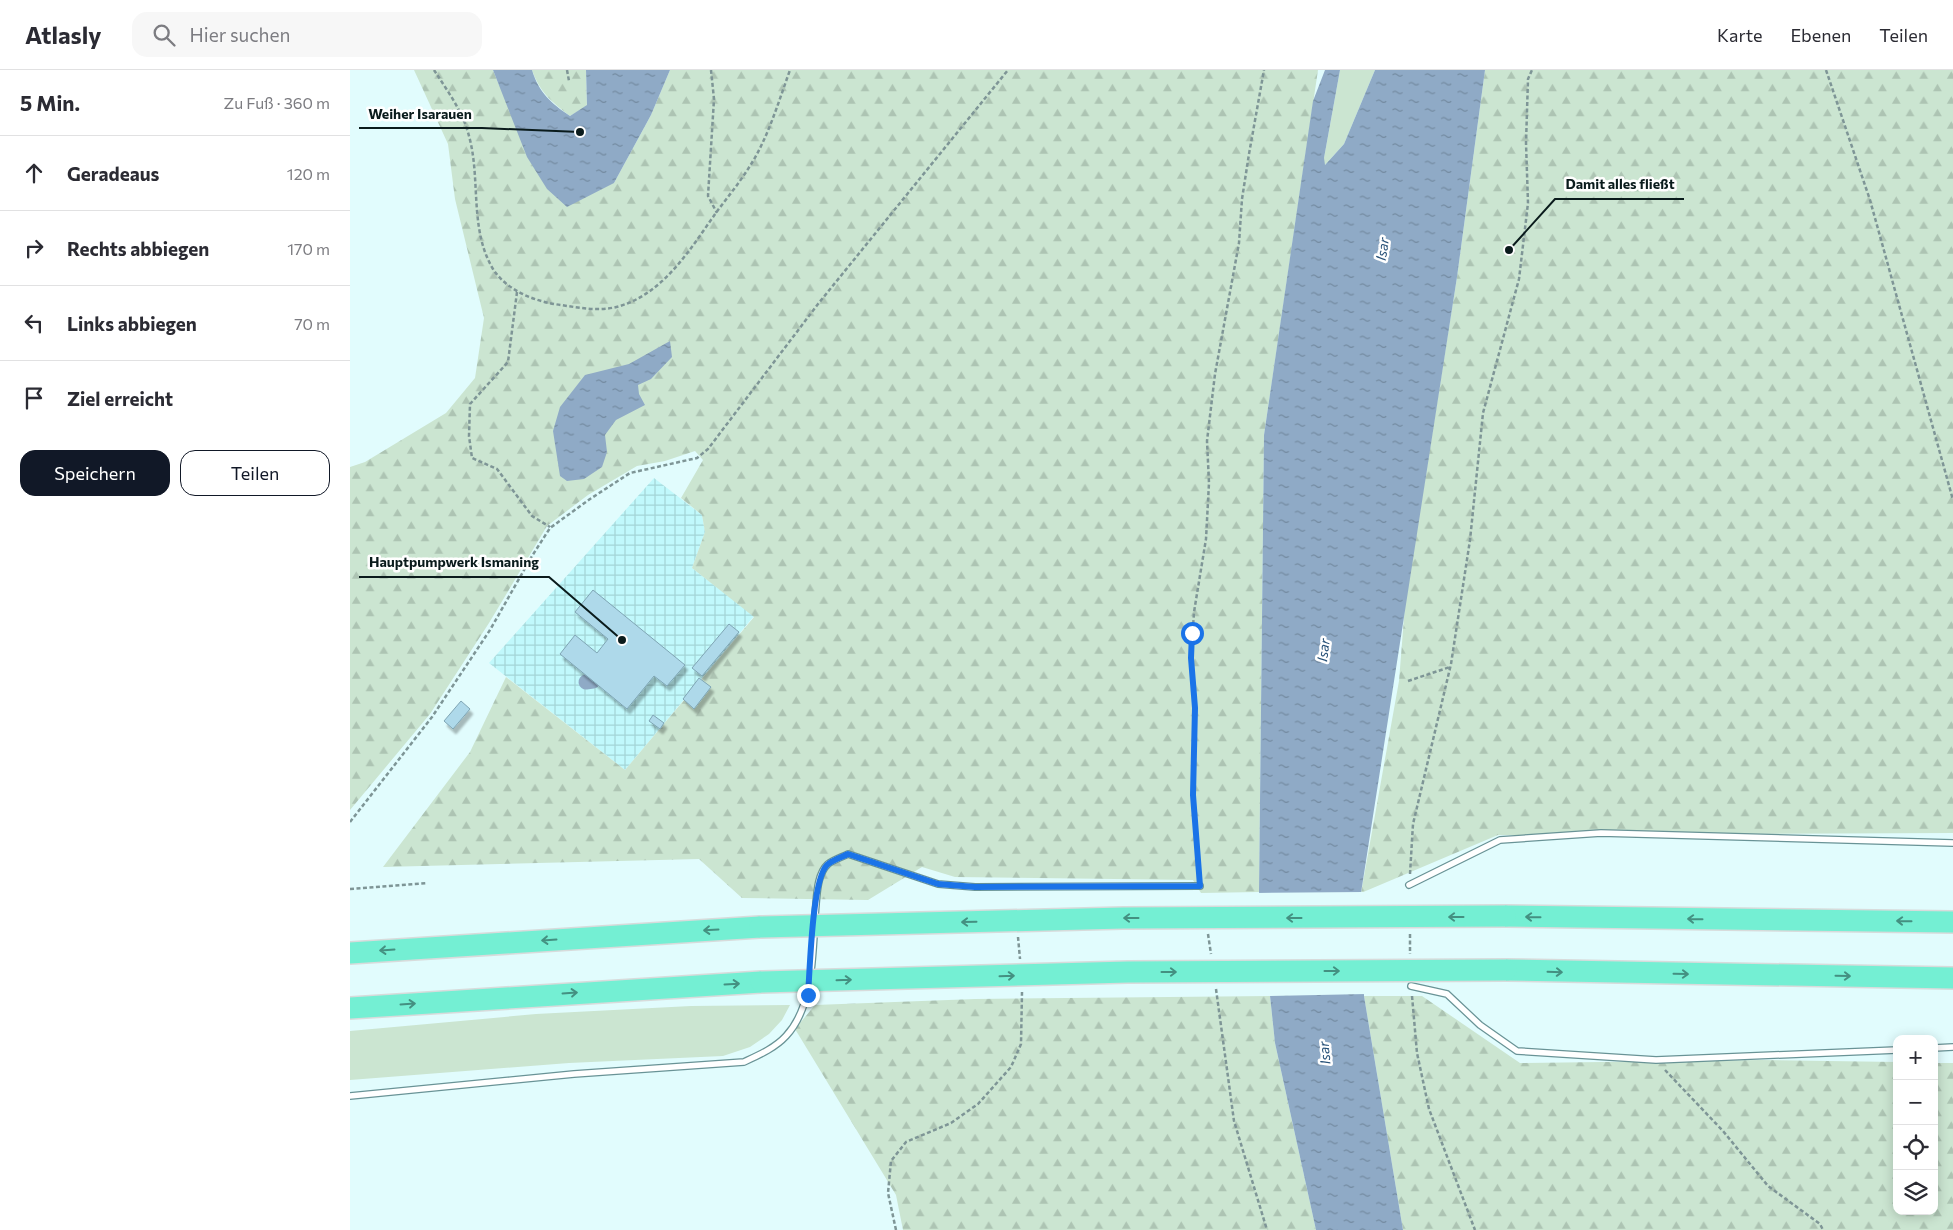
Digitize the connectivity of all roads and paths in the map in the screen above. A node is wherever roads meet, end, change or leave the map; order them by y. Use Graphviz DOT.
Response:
graph roads {
  1 [pos="434,70"];
  2 [pos="567,70"];
  3 [pos="711,70"];
  4 [pos="790,70"];
  5 [pos="1008,70"];
  6 [pos="1264,70"];
  7 [pos="1532,70"];
  8 [pos="1826,70"];
  9 [pos="569,81"];
  10 [pos="717,213"];
  11 [pos="517,292"];
  12 [pos="1953,500"];
  13 [pos="550,528"];
  14 [pos="1450,667"];
  15 [pos="1408,681"];
  16 [pos="350,822"];
  17 [pos="1953,843"];
  18 [pos="427,883"];
  19 [pos="1409,885"];
  20 [pos="1200,886"];
  21 [pos="350,889"];
  22 [pos="1953,922"];
  23 [pos="1207,929"];
  24 [pos="1410,931"];
  25 [pos="1018,937"];
  26 [pos="353,953"];
  27 [pos="1212,957"];
  28 [pos="1410,958"];
  29 [pos="1020,967"];
  30 [pos="1953,978"];
  31 [pos="1215,986"];
  32 [pos="1411,986"];
  33 [pos="1021,987"];
  34 [pos="355,1007"];
  35 [pos="1953,1047"];
  36 [pos="1938,1048"];
  37 [pos="1893,1050"];
  38 [pos="1656,1060"];
  39 [pos="350,1096"];
  40 [pos="896,1230"];
  41 [pos="1267,1230"];
  42 [pos="1475,1230"];
  43 [pos="1823,1230"];
  1 -- 11 [label="path"];
  2 -- 9 [label="path"];
  3 -- 10 [label="path"];
  4 -- 10 [label="path"];
  5 -- 13 [label="path"];
  6 -- 20 [label="path"];
  7 -- 14 [label="path"];
  8 -- 12 [label="path"];
  10 -- 11 [label="path"];
  11 -- 13 [label="path"];
  13 -- 16 [label="path"];
  14 -- 15 [label="path"];
  14 -- 19 [label="path"];
  17 -- 19 [label="lane"];
  18 -- 21 [label="path"];
  20 -- 39 [label="lane"];
  22 -- 26 [label="highway, one-way, bridge"];
  23 -- 27 [label="path"];
  24 -- 28 [label="path"];
  25 -- 29 [label="path"];
  34 -- 30 [label="highway, one-way, bridge"];
  31 -- 41 [label="path"];
  32 -- 38 [label="lane"];
  32 -- 42 [label="path"];
  33 -- 40 [label="path"];
  35 -- 36 [label="lane"];
  37 -- 38 [label="lane"];
  38 -- 43 [label="path"];
}
